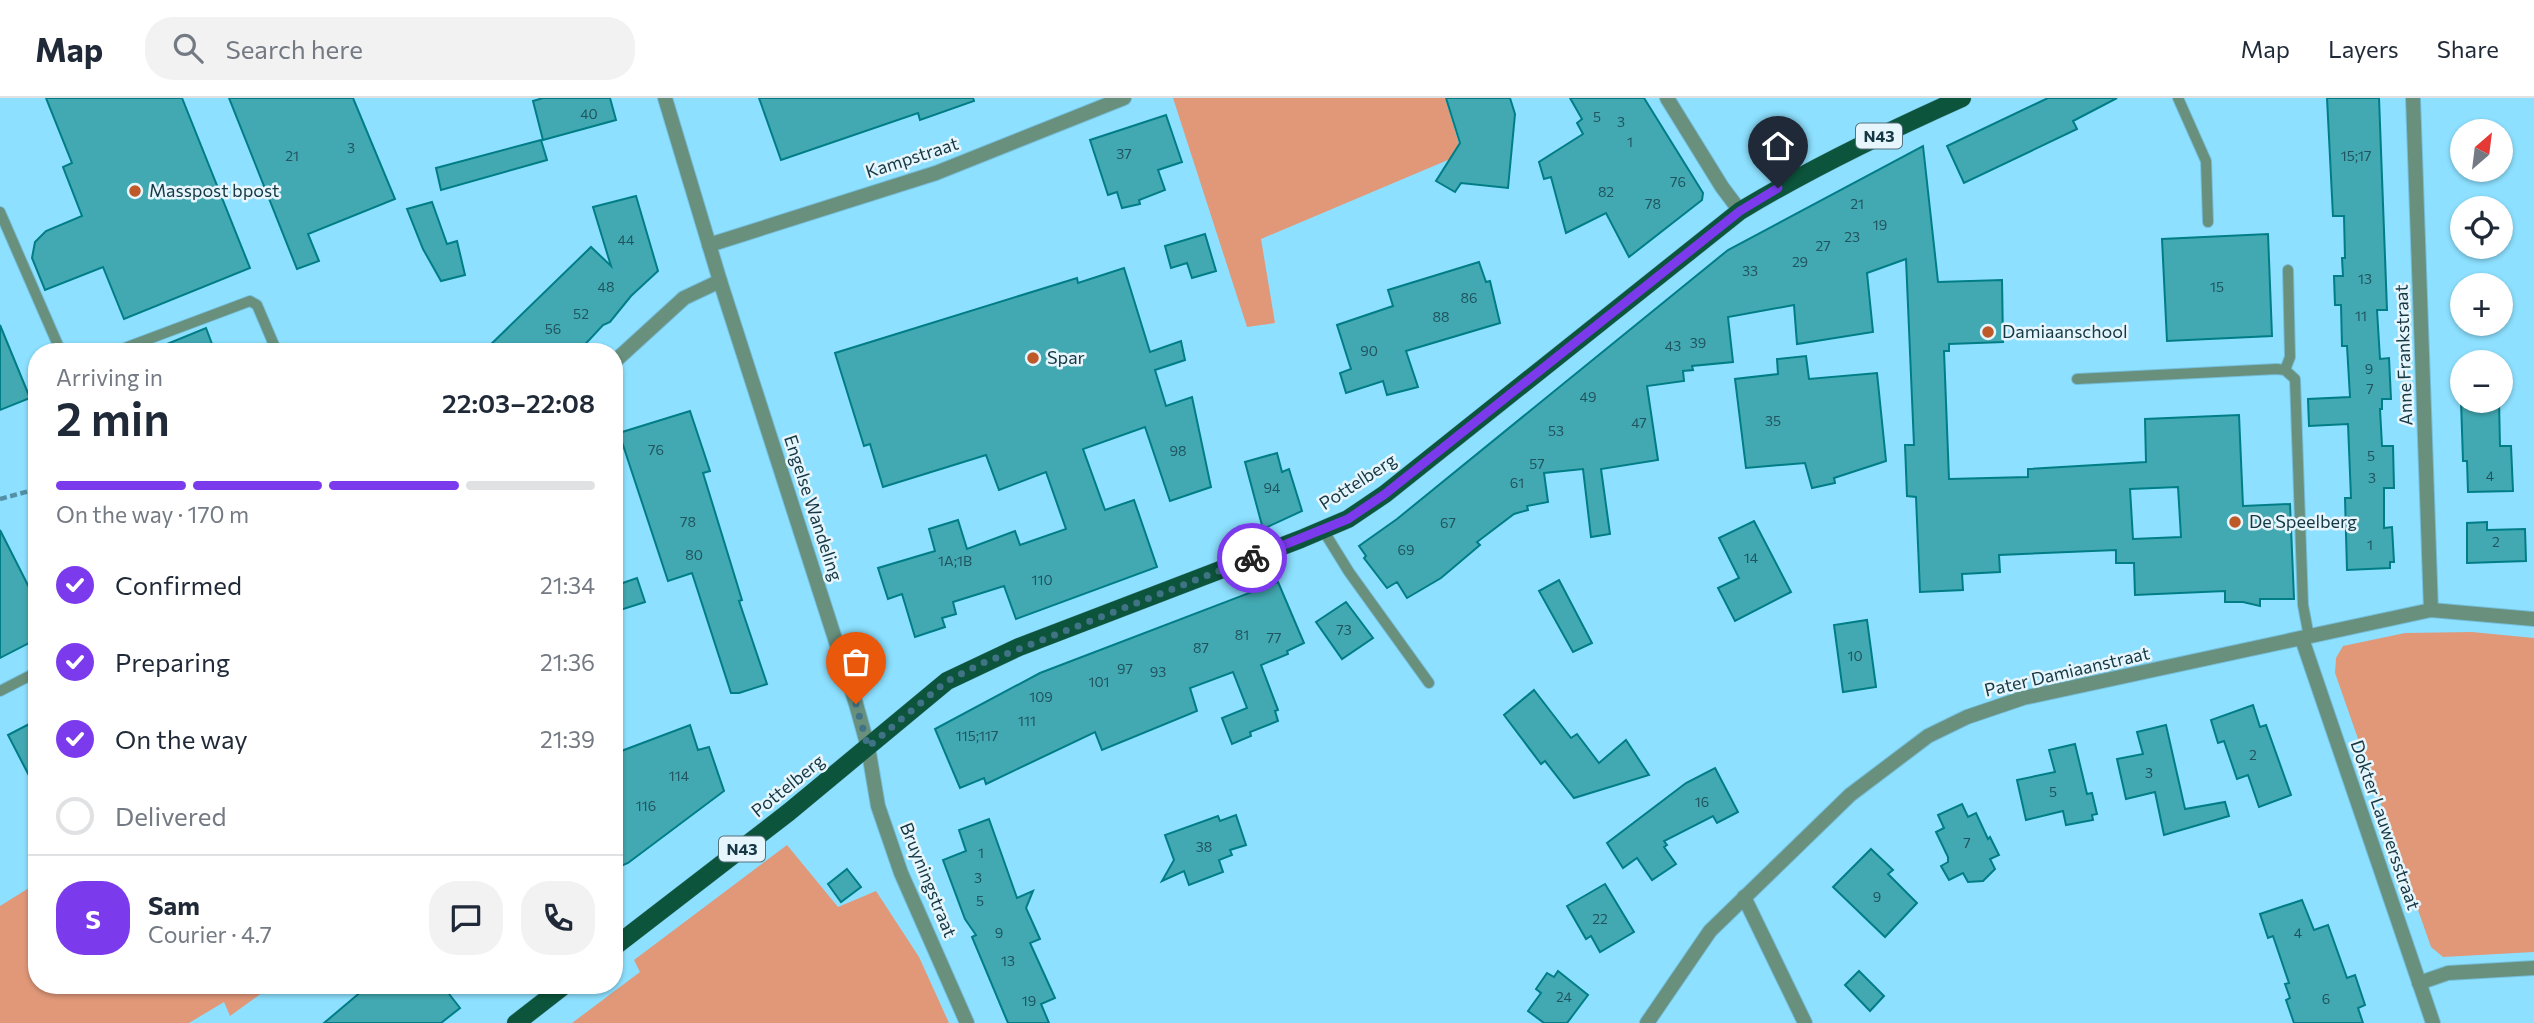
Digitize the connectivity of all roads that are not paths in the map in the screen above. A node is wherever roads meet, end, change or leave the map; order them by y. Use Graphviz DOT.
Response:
graph roads {
  1 [pos="664,98"];
  2 [pos="1124,98"];
  3 [pos="1667,98"];
  4 [pos="1962,98"];
  5 [pos="2178,98"];
  6 [pos="2413,98"];
  7 [pos="1740,211"];
  8 [pos="0,212"];
  9 [pos="2208,222"];
  10 [pos="709,245"];
  11 [pos="2288,270"];
  12 [pos="720,281"];
  13 [pos="57,343"];
  14 [pos="138,343"];
  15 [pos="273,343"];
  16 [pos="623,354"];
  17 [pos="2285,370"];
  18 [pos="2077,379"];
  19 [pos="1323,530"];
  20 [pos="2431,610"];
  21 [pos="2534,619"];
  22 [pos="2305,638"];
  23 [pos="28,677"];
  24 [pos="1429,683"];
  25 [pos="0,691"];
  26 [pos="868,747"];
  27 [pos="1744,897"];
  28 [pos="623,940"];
  29 [pos="2534,968"];
  30 [pos="2419,983"];
  31 [pos="553,994"];
  32 [pos="516,1023"];
  33 [pos="967,1023"];
  34 [pos="1647,1023"];
  35 [pos="1805,1023"];
  36 [pos="2433,1023"];
  1 -- 10 [label="street, Engelse Wandeling"];
  2 -- 10 [label="street, Kampstraat"];
  3 -- 7 [label="street"];
  4 -- 7 [label="main road, Pottelberg / N43"];
  5 -- 9 [label="lane"];
  6 -- 20 [label="street, Anne Frankstraat"];
  7 -- 19 [label="main road, Pottelberg / N43"];
  8 -- 13 [label="lane"];
  10 -- 12 [label="street, Engelse Wandeling"];
  11 -- 17 [label="lane"];
  12 -- 16 [label="street"];
  12 -- 26 [label="street, Engelse Wandeling"];
  14 -- 15 [label="lane"];
  17 -- 18 [label="lane"];
  17 -- 22 [label="lane"];
  19 -- 24 [label="lane"];
  19 -- 26 [label="main road, Pottelberg / N43"];
  20 -- 21 [label="street, Pater Damiaanstraat"];
  20 -- 22 [label="street, Pater Damiaanstraat"];
  22 -- 27 [label="street, Pater Damiaanstraat"];
  22 -- 30 [label="street, Dokter Lauwersstraat"];
  23 -- 25 [label="lane"];
  26 -- 28 [label="main road, Pottelberg / N43"];
  26 -- 33 [label="street, Bruyningstraat"];
  27 -- 34 [label="street, Pater Damiaanstraat"];
  27 -- 35 [label="street"];
  29 -- 30 [label="street"];
  30 -- 36 [label="street, Dokter Lauwersstraat"];
  31 -- 32 [label="main road"];
}
